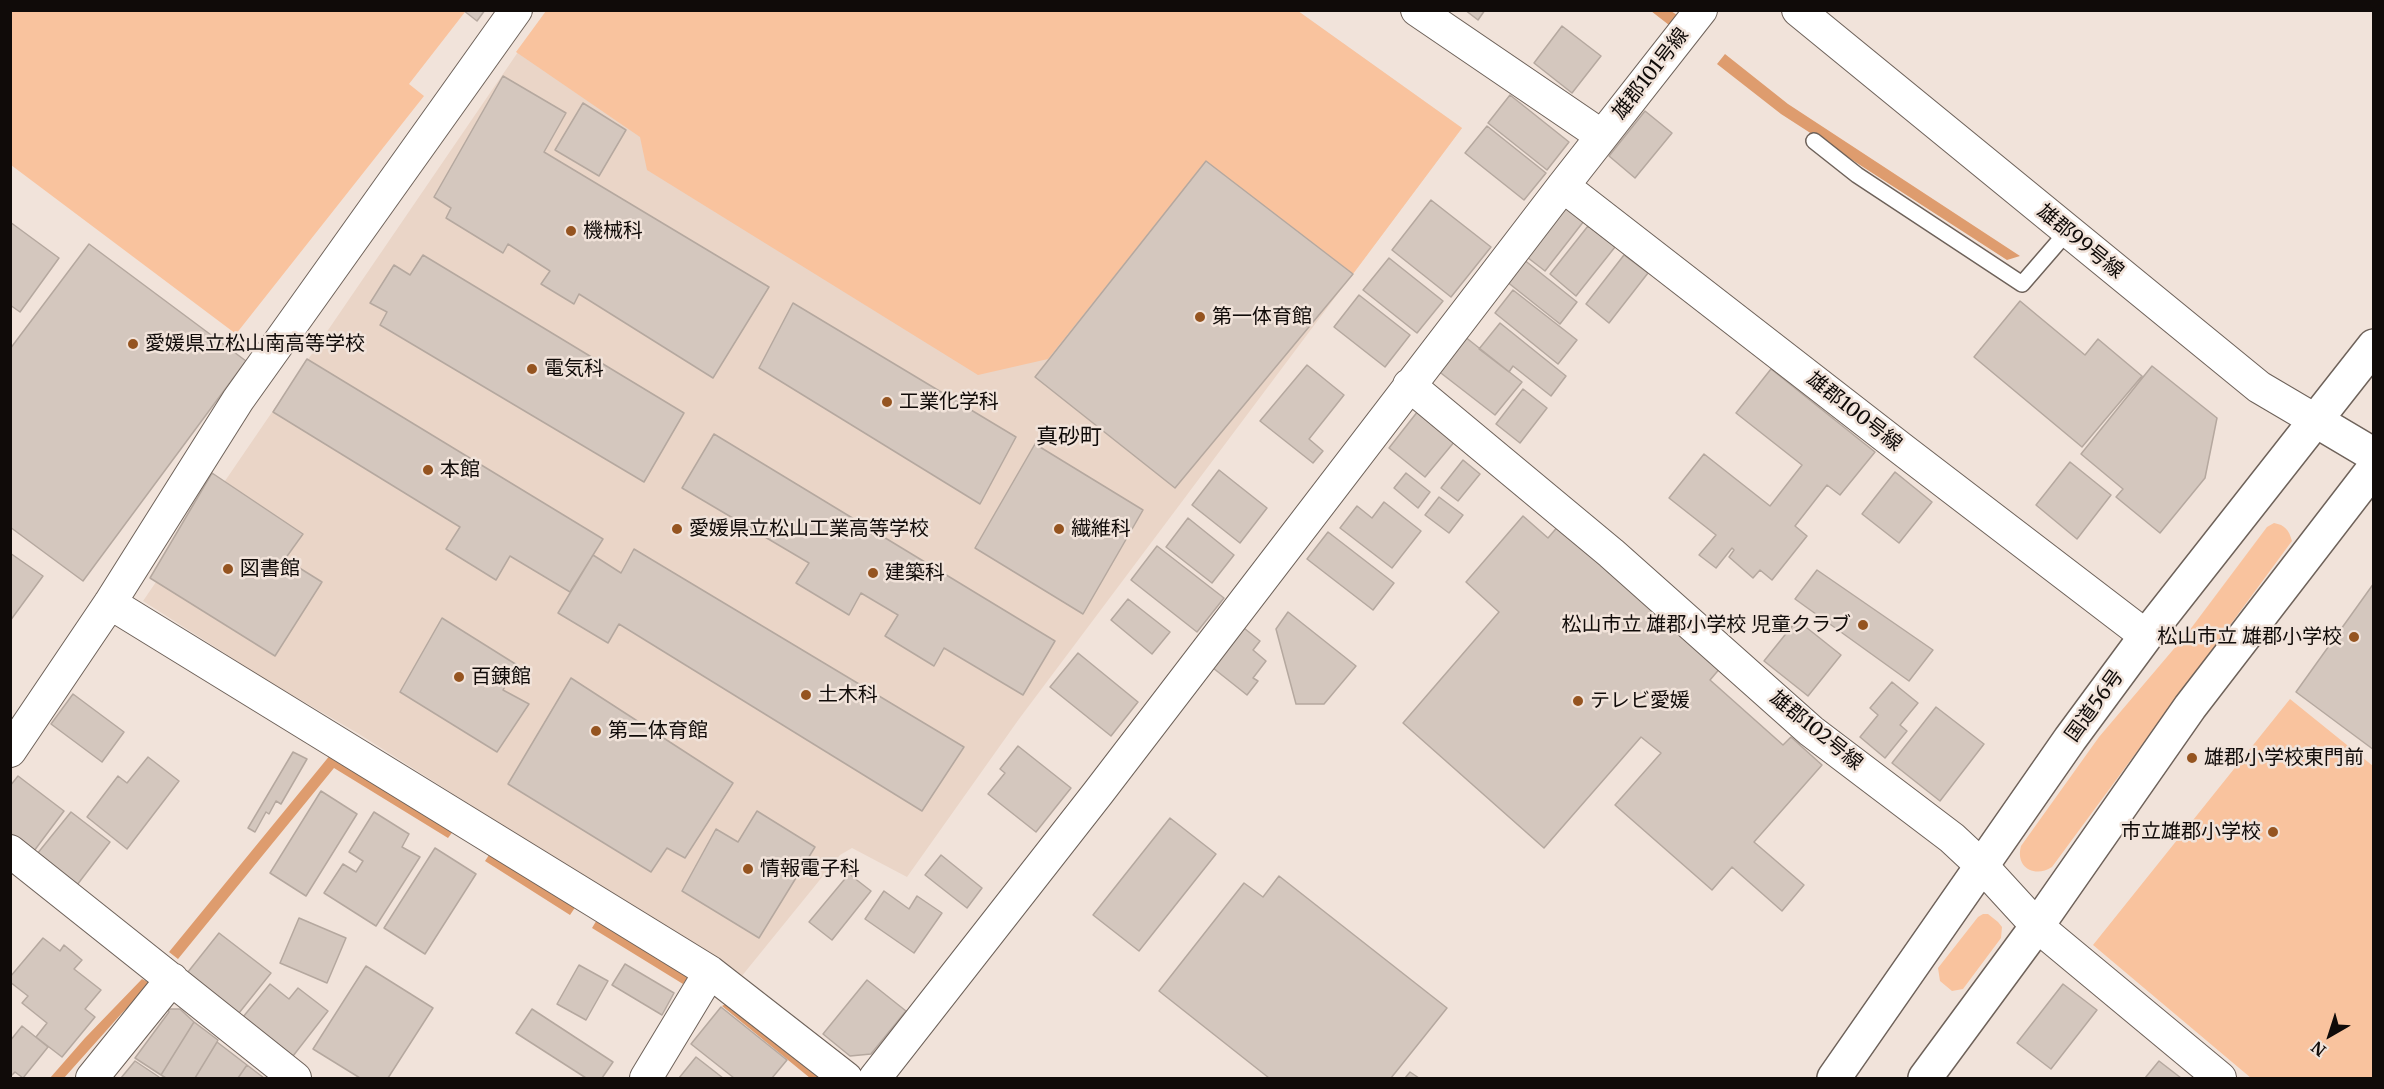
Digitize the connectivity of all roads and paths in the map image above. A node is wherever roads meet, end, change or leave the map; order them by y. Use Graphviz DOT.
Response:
graph roads {
  1 [pos="516,10"];
  2 [pos="1418,10"];
  3 [pos="1701,10"];
  4 [pos="1798,10"];
  5 [pos="1602,136"];
  6 [pos="1814,141"];
  7 [pos="1563,186"];
  8 [pos="2067,232"];
  9 [pos="2373,346"];
  10 [pos="1409,385"];
  11 [pos="2315,420"];
  12 [pos="2373,455"];
  13 [pos="2373,468"];
  14 [pos="110,603"];
  15 [pos="2146,636"];
  16 [pos="10,751"];
  17 [pos="10,851"];
  18 [pos="1982,866"];
  19 [pos="2037,926"];
  20 [pos="710,972"];
  21 [pos="172,979"];
  22 [pos="93,1078"];
  23 [pos="295,1078"];
  24 [pos="646,1078"];
  25 [pos="846,1078"];
  26 [pos="875,1078"];
  27 [pos="1834,1078"];
  28 [pos="1925,1078"];
  29 [pos="2220,1078"];
  1 -- 14 [label="street"];
  2 -- 5 [label="street"];
  3 -- 5 [label="street, 雄郡101号線"];
  4 -- 8 [label="street, 雄郡99号線"];
  5 -- 7 [label="street, 雄郡101号線"];
  6 -- 8 [label="lane"];
  7 -- 10 [label="street, 雄郡101号線"];
  7 -- 15 [label="street, 雄郡100号線"];
  8 -- 11 [label="street, 雄郡99号線"];
  9 -- 11 [label="main road, 国道56号"];
  10 -- 18 [label="street, 雄郡102号線"];
  10 -- 26 [label="street, 雄郡101号線"];
  11 -- 12 [label="main road, 雄郡99号線"];
  11 -- 15 [label="main road, 国道56号"];
  13 -- 19 [label="main road"];
  14 -- 16 [label="street"];
  14 -- 20 [label="street"];
  15 -- 18 [label="main road, 国道56号"];
  17 -- 21 [label="street"];
  18 -- 19 [label="street, 雄郡102号線"];
  18 -- 27 [label="main road, 国道56号"];
  19 -- 28 [label="main road"];
  19 -- 29 [label="street, 雄郡102号線"];
  20 -- 24 [label="street"];
  20 -- 25 [label="street"];
  21 -- 22 [label="street"];
  21 -- 23 [label="street"];
}
